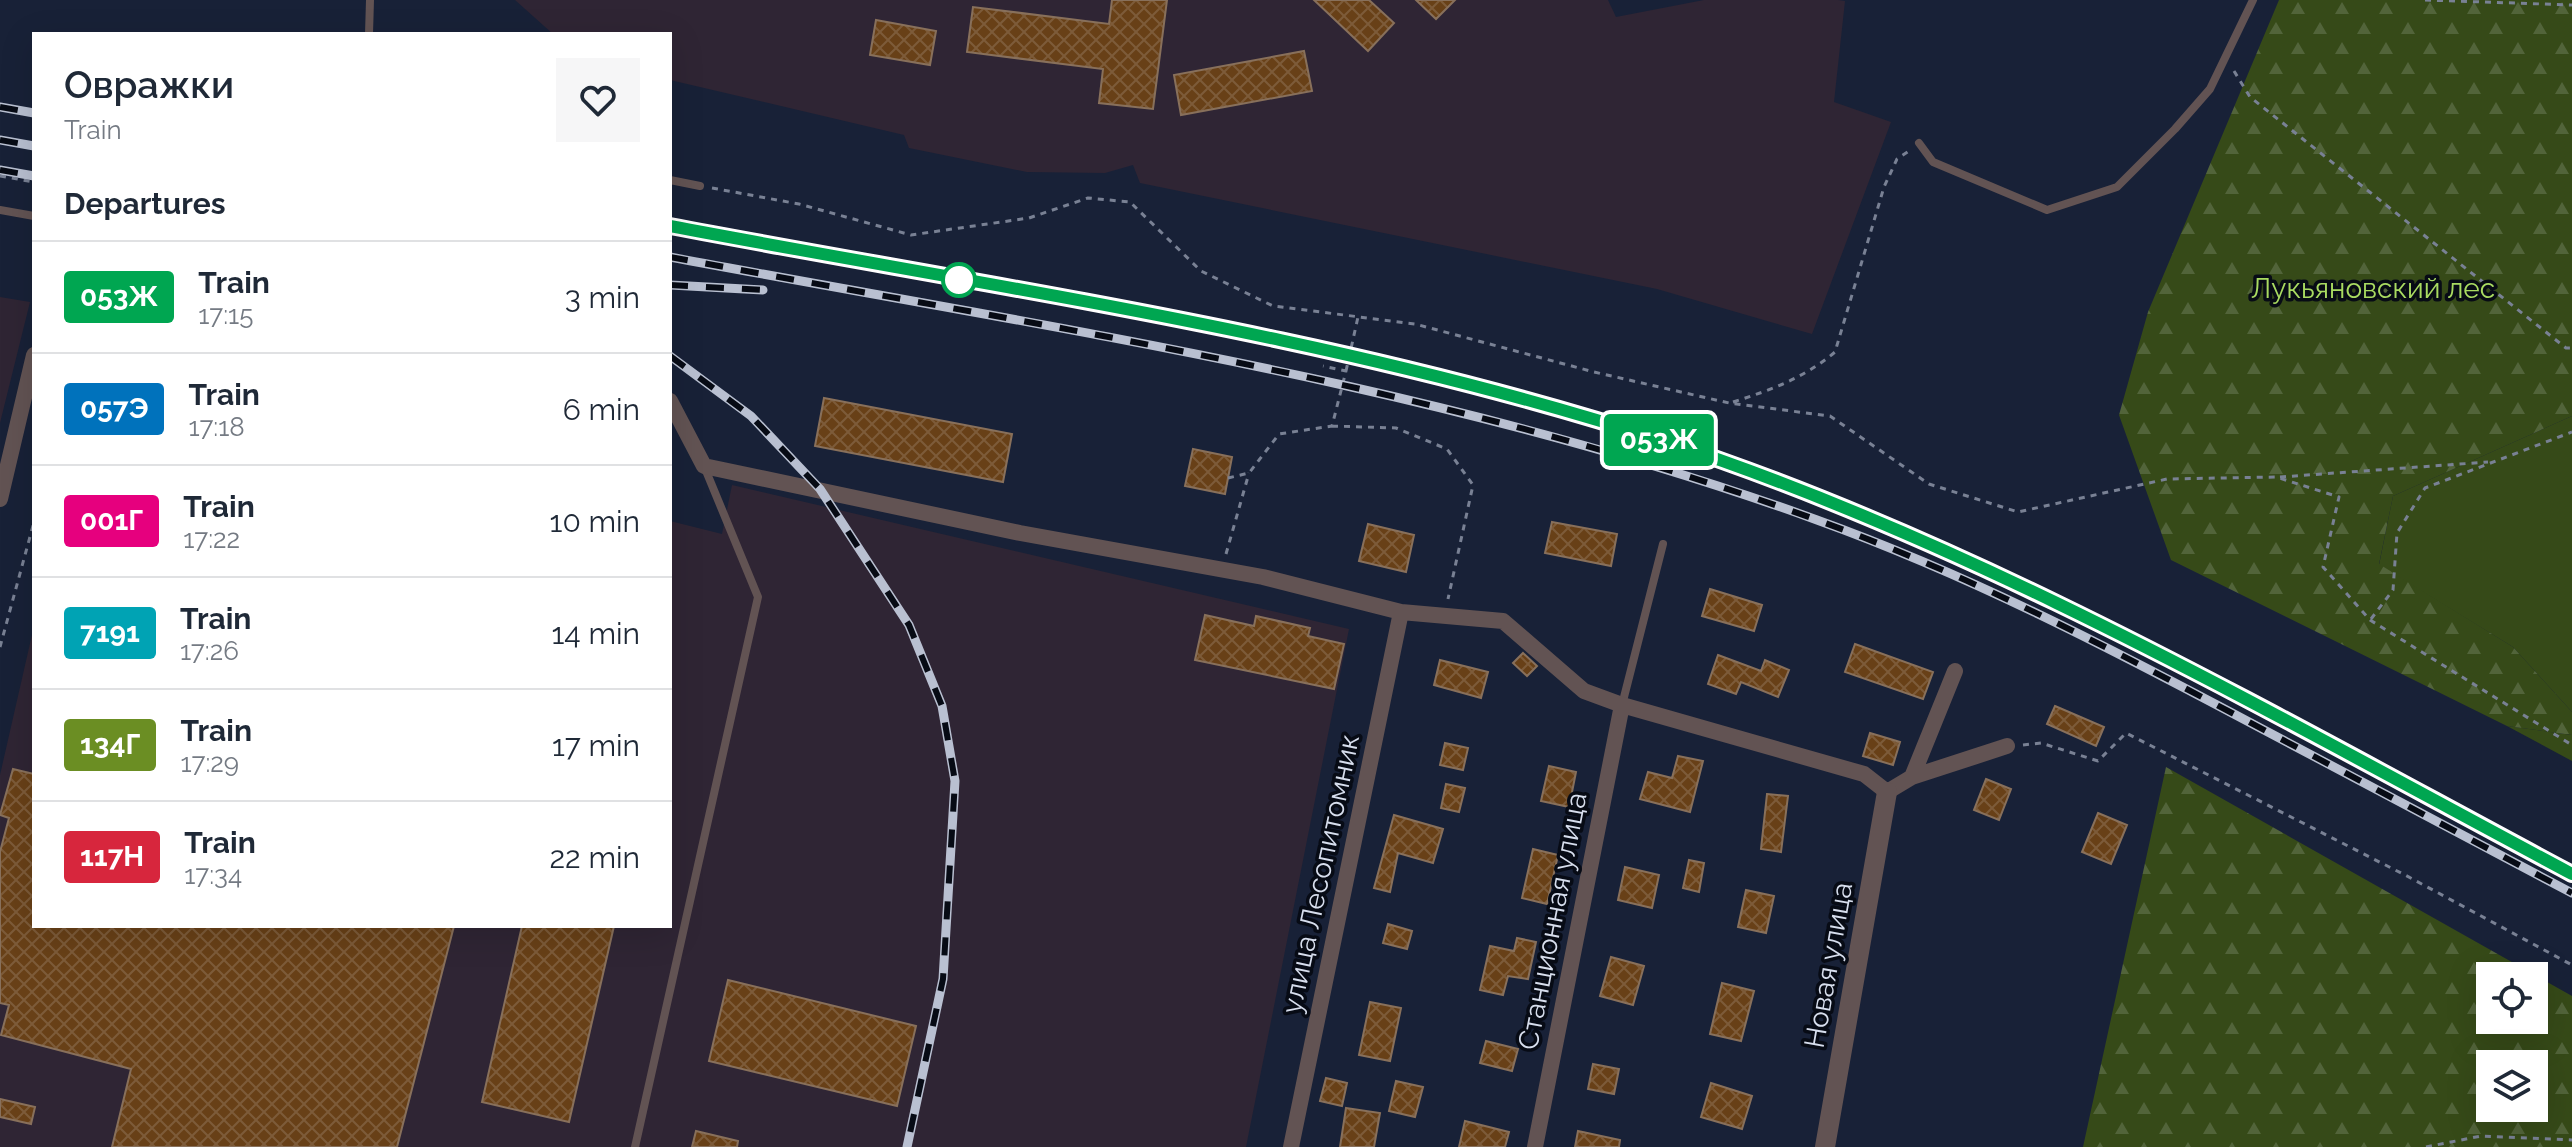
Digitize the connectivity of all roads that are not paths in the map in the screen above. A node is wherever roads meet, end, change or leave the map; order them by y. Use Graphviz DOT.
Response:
graph roads {
  1 [pos="370,0"];
  2 [pos="2253,0"];
  3 [pos="369,32"];
  4 [pos="1919,143"];
  5 [pos="672,180"];
  6 [pos="700,186"];
  7 [pos="0,210"];
  8 [pos="32,216"];
  9 [pos="32,363"];
  10 [pos="672,405"];
  11 [pos="704,466"];
  12 [pos="0,499"];
  13 [pos="1663,544"];
  14 [pos="1401,612"];
  15 [pos="1955,671"];
  16 [pos="1622,705"];
  17 [pos="2007,746"];
  18 [pos="1912,777"];
  19 [pos="1887,792"];
  20 [pos="635,1147"];
  21 [pos="1291,1147"];
  22 [pos="1535,1147"];
  23 [pos="1825,1147"];
  1 -- 3 [label="lane"];
  2 -- 4 [label="lane"];
  5 -- 6 [label="lane"];
  7 -- 8 [label="lane"];
  9 -- 12 [label="street"];
  10 -- 11 [label="street"];
  11 -- 14 [label="street"];
  11 -- 20 [label="lane"];
  13 -- 16 [label="lane"];
  14 -- 16 [label="street"];
  14 -- 21 [label="street, улица Лесопитомник"];
  15 -- 18 [label="street"];
  16 -- 19 [label="street"];
  16 -- 22 [label="street, Станционная улица"];
  17 -- 18 [label="street"];
  18 -- 19 [label="street"];
  19 -- 23 [label="street, Новая улица"];
}
